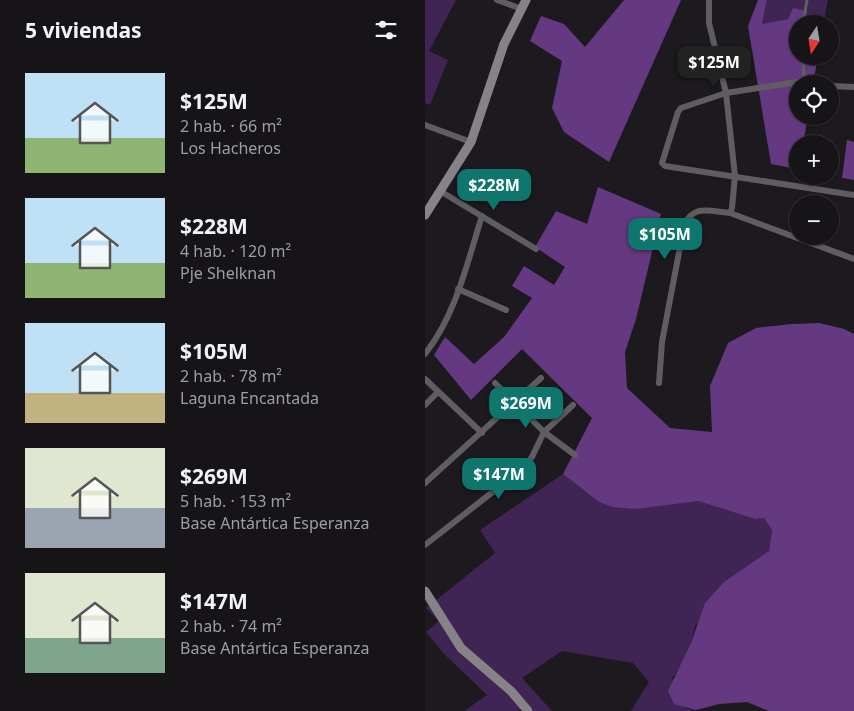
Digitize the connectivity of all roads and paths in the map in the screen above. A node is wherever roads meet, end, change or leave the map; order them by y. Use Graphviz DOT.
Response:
graph roads {
  1 [pos="497,0"];
  2 [pos="527,0"];
  3 [pos="709,0"];
  4 [pos="807,0"];
  5 [pos="522,10"];
  6 [pos="804,15"];
  7 [pos="789,83"];
  8 [pos="839,86"];
  9 [pos="854,87"];
  10 [pos="726,93"];
  11 [pos="425,125"];
  12 [pos="471,142"];
  13 [pos="735,176"];
  14 [pos="440,191"];
  15 [pos="854,195"];
  16 [pos="730,213"];
  17 [pos="425,215"];
  18 [pos="482,216"];
  19 [pos="535,249"];
  20 [pos="854,259"];
  21 [pos="459,289"];
  22 [pos="506,310"];
  23 [pos="425,354"];
  24 [pos="541,378"];
  25 [pos="425,379"];
  26 [pos="495,383"];
  27 [pos="659,383"];
  28 [pos="438,392"];
  29 [pos="514,403"];
  30 [pos="425,406"];
  31 [pos="573,406"];
  32 [pos="544,432"];
  33 [pos="482,433"];
  34 [pos="575,455"];
  35 [pos="425,483"];
  36 [pos="425,545"];
  37 [pos="425,592"];
  38 [pos="528,711"];
  1 -- 5 [label="street"];
  2 -- 5 [label="street"];
  3 -- 10 [label="street"];
  4 -- 6 [label="lane"];
  5 -- 12 [label="street"];
  7 -- 10 [label="street"];
  8 -- 9 [label="street"];
  10 -- 13 [label="street"];
  10 -- 13 [label="street"];
  11 -- 12 [label="street"];
  12 -- 14 [label="street"];
  13 -- 15 [label="street"];
  13 -- 16 [label="street"];
  14 -- 17 [label="street"];
  14 -- 18 [label="street"];
  16 -- 20 [label="street"];
  16 -- 27 [label="street"];
  18 -- 19 [label="street"];
  18 -- 21 [label="street"];
  21 -- 22 [label="street"];
  21 -- 23 [label="street"];
  24 -- 29 [label="street"];
  25 -- 28 [label="street"];
  26 -- 29 [label="street"];
  28 -- 30 [label="street"];
  28 -- 33 [label="street"];
  29 -- 32 [label="street"];
  29 -- 33 [label="street"];
  31 -- 32 [label="street"];
  32 -- 34 [label="street"];
  32 -- 36 [label="street"];
  33 -- 35 [label="street"];
  37 -- 38 [label="street"];
}
